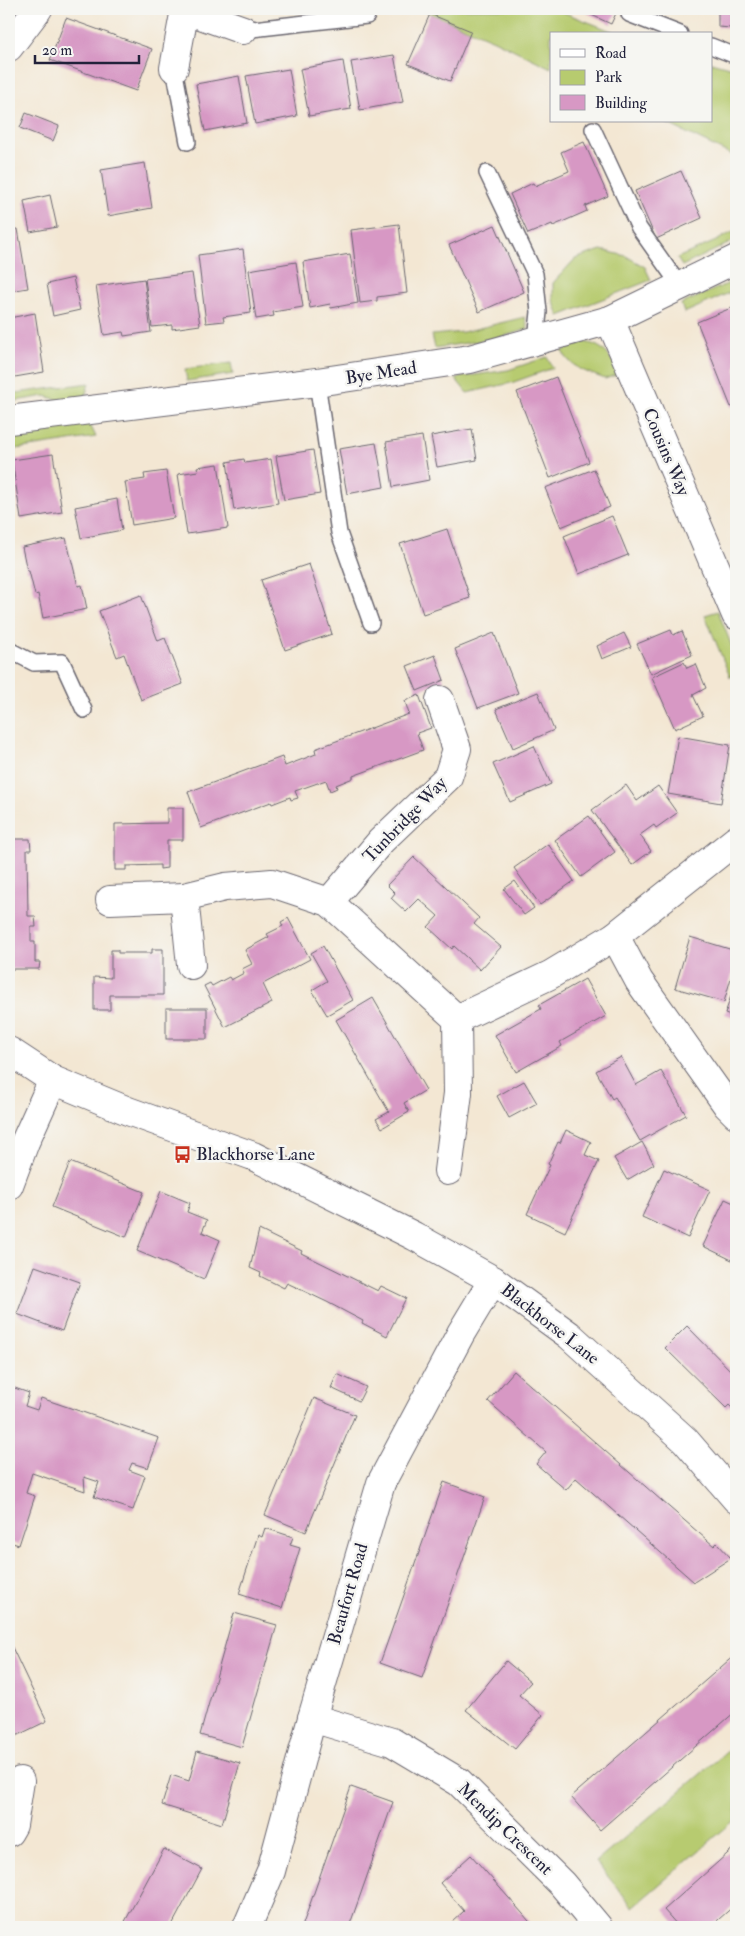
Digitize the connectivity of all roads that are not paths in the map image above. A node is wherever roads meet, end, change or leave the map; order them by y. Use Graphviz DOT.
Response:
graph roads {
  1 [pos="38,9"];
  2 [pos="184,9"];
  3 [pos="629,14"];
  4 [pos="367,16"];
  5 [pos="244,30"];
  6 [pos="675,32"];
  7 [pos="712,46"];
  8 [pos="9,47"];
  9 [pos="736,56"];
  10 [pos="174,68"];
  11 [pos="593,129"];
  12 [pos="188,142"];
  13 [pos="487,173"];
  14 [pos="736,259"];
  15 [pos="680,286"];
  16 [pos="610,320"];
  17 [pos="536,340"];
  18 [pos="317,382"];
  19 [pos="9,420"];
  20 [pos="730,582"];
  21 [pos="736,615"];
  22 [pos="371,623"];
  23 [pos="9,650"];
  24 [pos="440,700"];
  25 [pos="84,710"];
  26 [pos="736,840"];
  27 [pos="184,897"];
  28 [pos="110,900"];
  29 [pos="329,902"];
  30 [pos="615,936"];
  31 [pos="191,965"];
  32 [pos="457,1019"];
  33 [pos="9,1051"];
  34 [pos="53,1080"];
  35 [pos="736,1114"];
  36 [pos="448,1171"];
  37 [pos="9,1185"];
  38 [pos="493,1280"];
  39 [pos="736,1499"];
  40 [pos="312,1718"];
  41 [pos="20,1781"];
  42 [pos="9,1832"];
  43 [pos="247,1927"];
  44 [pos="598,1927"];
  1 -- 8 [label="street"];
  2 -- 5 [label="street"];
  2 -- 10 [label="street"];
  3 -- 6 [label="lane"];
  4 -- 5 [label="lane"];
  7 -- 9 [label="lane"];
  10 -- 12 [label="lane"];
  11 -- 15 [label="lane"];
  13 -- 17 [label="lane"];
  14 -- 15 [label="street, Bye Mead"];
  15 -- 16 [label="street, Bye Mead"];
  16 -- 17 [label="street, Bye Mead"];
  16 -- 20 [label="street, Cousins Way"];
  17 -- 18 [label="street, Bye Mead"];
  18 -- 19 [label="street, Bye Mead"];
  18 -- 22 [label="lane"];
  20 -- 21 [label="street, Cousins Way"];
  23 -- 25 [label="lane"];
  24 -- 29 [label="street, Tunbridge Way"];
  26 -- 30 [label="street"];
  27 -- 28 [label="street"];
  27 -- 29 [label="street"];
  27 -- 31 [label="street"];
  29 -- 32 [label="street"];
  30 -- 32 [label="street"];
  30 -- 35 [label="street"];
  32 -- 36 [label="street"];
  33 -- 34 [label="street, Blackhorse Lane"];
  34 -- 37 [label="street"];
  34 -- 38 [label="street, Blackhorse Lane"];
  38 -- 39 [label="street, Blackhorse Lane"];
  38 -- 40 [label="street, Beaufort Road"];
  40 -- 43 [label="street, Beaufort Road"];
  40 -- 44 [label="street, Mendip Crescent"];
  41 -- 42 [label="street"];
}
